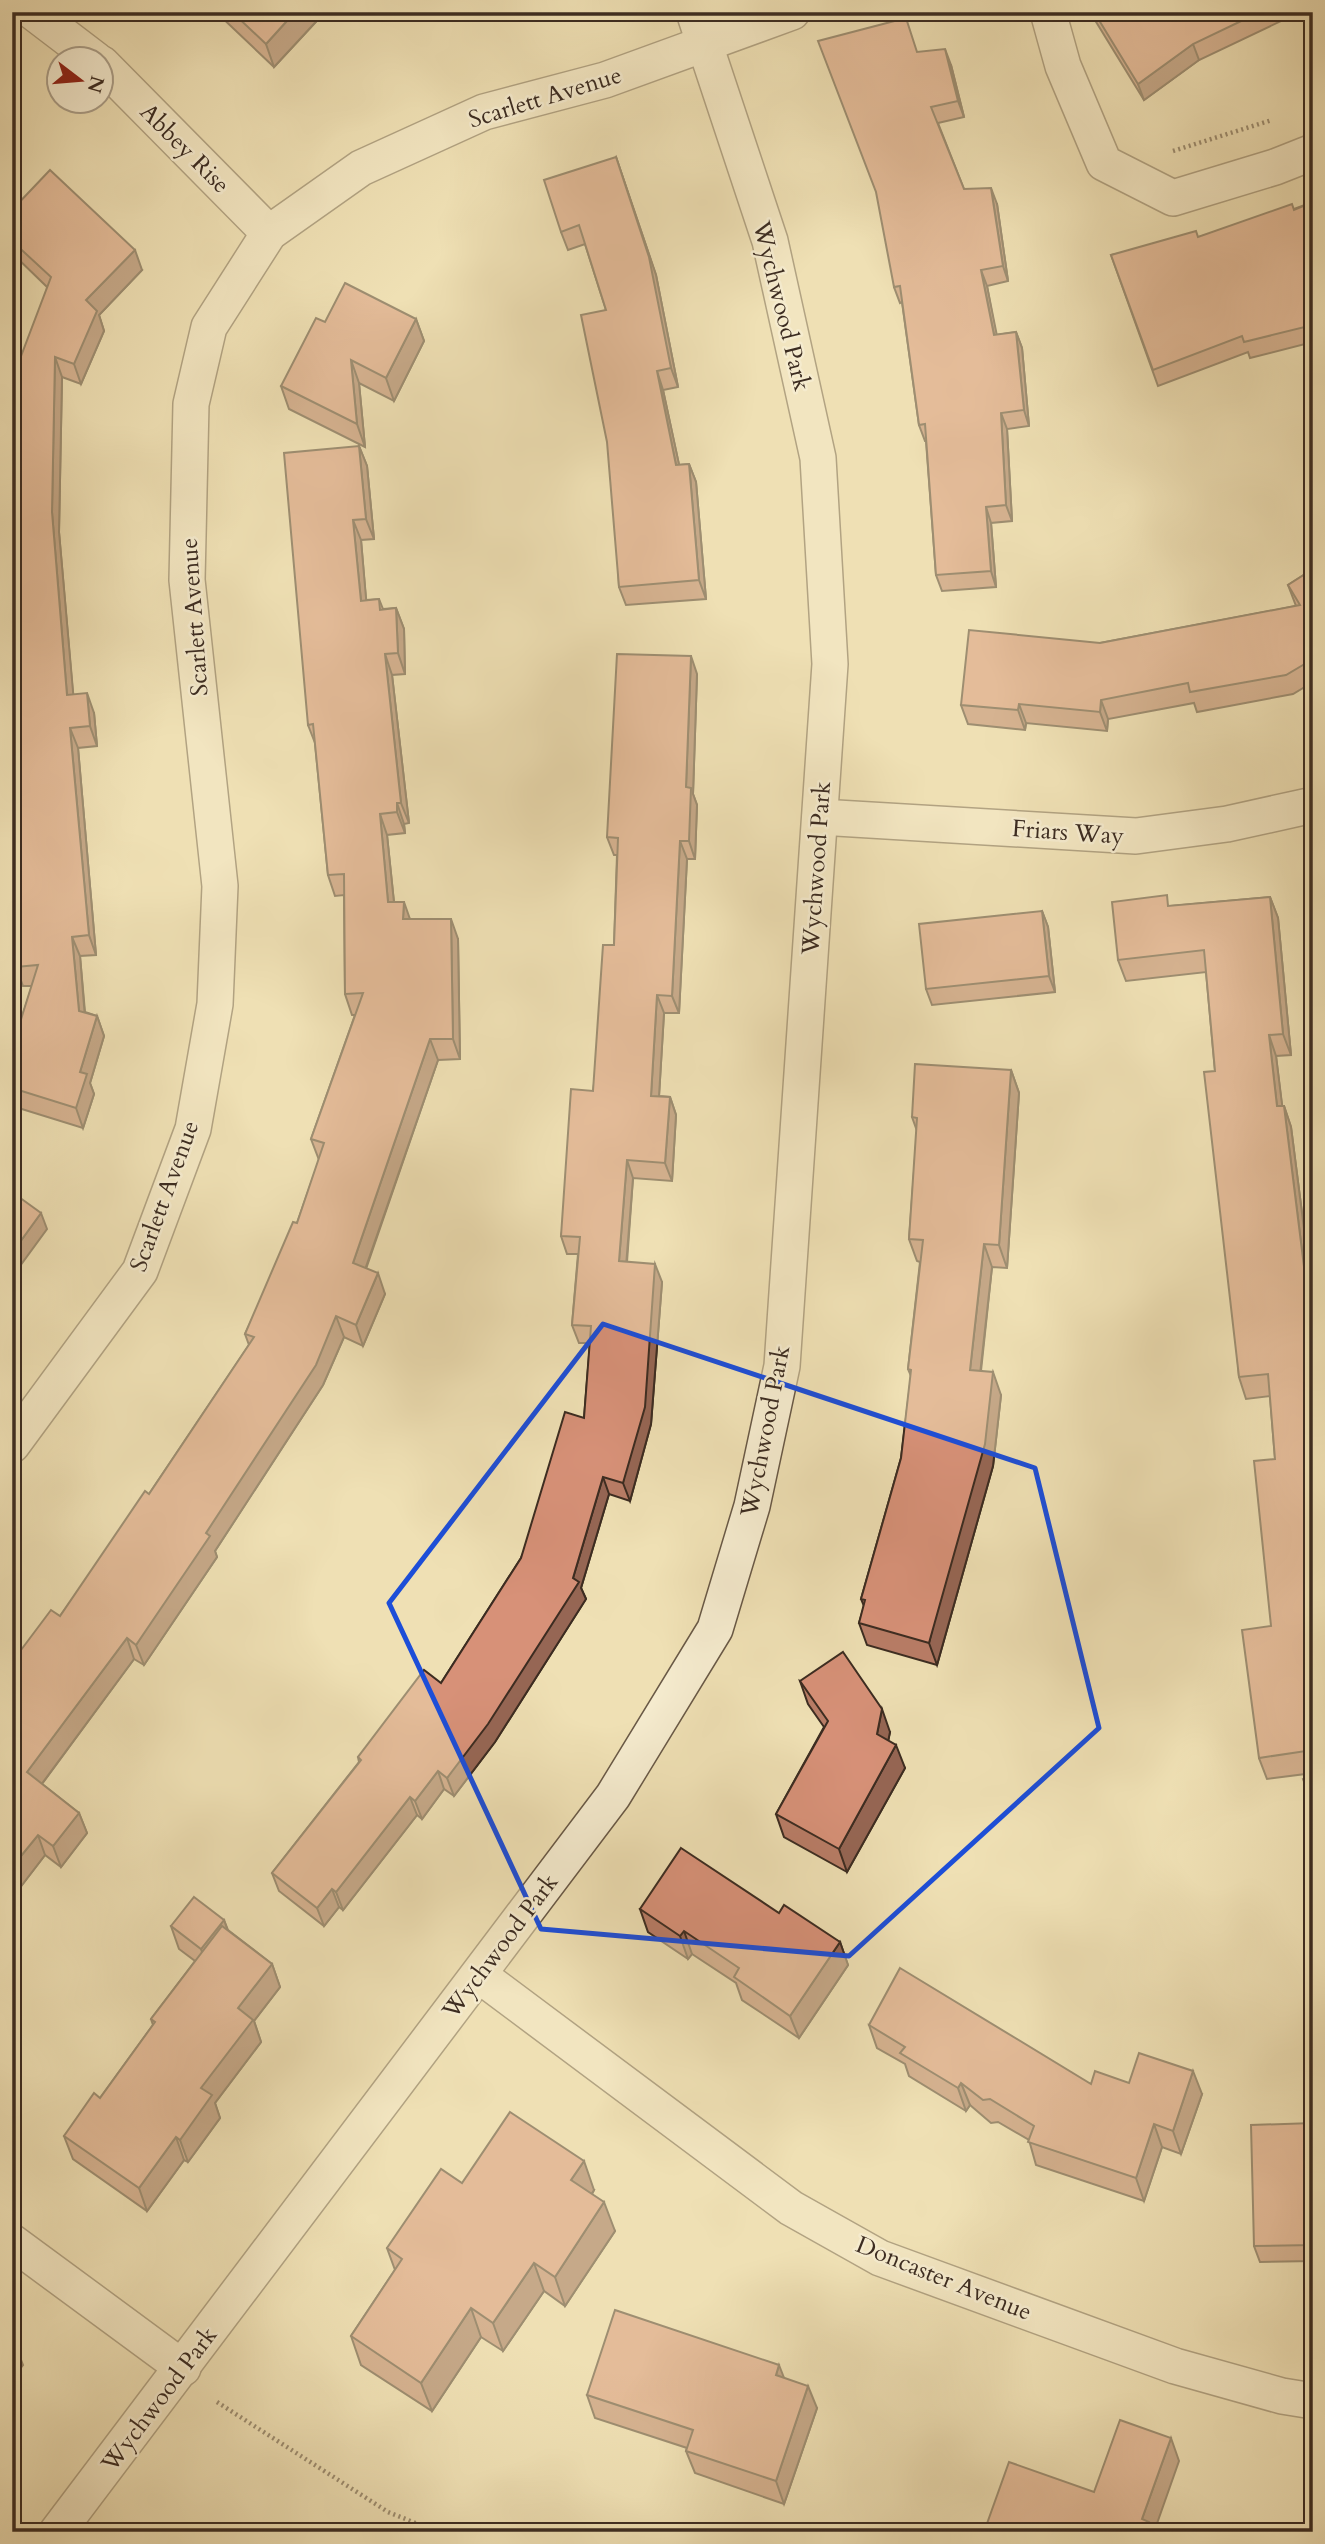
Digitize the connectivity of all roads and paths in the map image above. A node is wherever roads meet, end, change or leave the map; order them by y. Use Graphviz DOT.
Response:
graph roads {
  1 [pos="33,12"];
  2 [pos="694,12"];
  3 [pos="792,12"];
  4 [pos="1048,12"];
  5 [pos="705,45"];
  6 [pos="78,46"];
  7 [pos="116,78"];
  8 [pos="1275,119"];
  9 [pos="1313,152"];
  10 [pos="1162,154"];
  11 [pos="269,233"];
  12 [pos="1313,805"];
  13 [pos="820,817"];
  14 [pos="12,1445"];
  15 [pos="479,1975"];
  16 [pos="12,2242"];
  17 [pos="183,2368"];
  18 [pos="1313,2401"];
  19 [pos="216,2402"];
  20 [pos="435,2531"];
  21 [pos="57,2532"];
  1 -- 6 [label="street"];
  2 -- 5 [label="street, Wychwood Park"];
  3 -- 5 [label="street"];
  4 -- 9 [label="street"];
  5 -- 11 [label="street, Scarlett Avenue"];
  5 -- 13 [label="street, Wychwood Park"];
  7 -- 11 [label="street, Abbey Rise"];
  8 -- 10 [label="path"];
  11 -- 14 [label="street, Scarlett Avenue"];
  12 -- 13 [label="street, Friars Way"];
  13 -- 15 [label="street, Wychwood Park"];
  15 -- 17 [label="street, Wychwood Park"];
  15 -- 18 [label="street, Doncaster Avenue"];
  16 -- 17 [label="street"];
  17 -- 21 [label="street, Wychwood Park"];
  19 -- 20 [label="path"];
}
